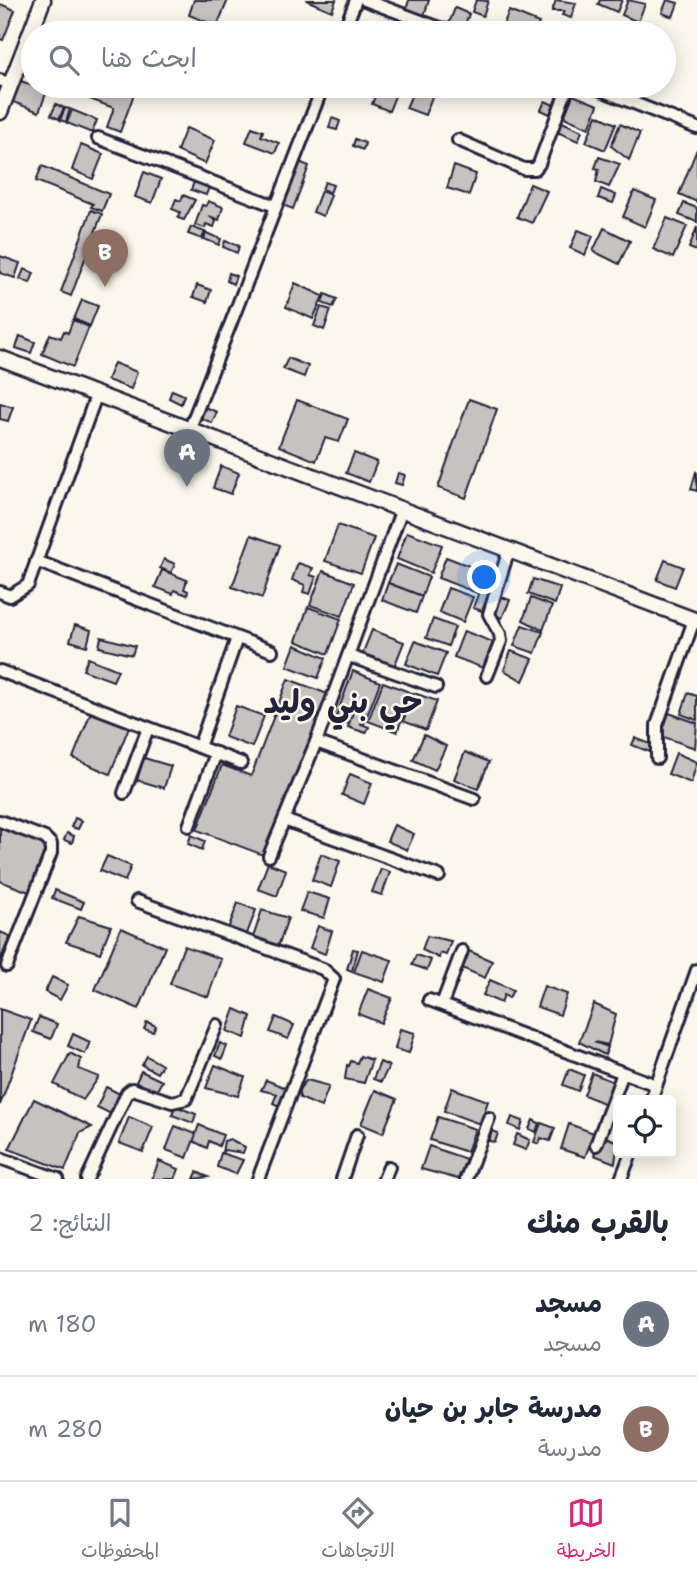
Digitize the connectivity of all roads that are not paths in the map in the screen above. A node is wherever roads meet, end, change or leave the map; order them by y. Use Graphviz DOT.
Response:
graph roads {
  1 [pos="43,0"];
  2 [pos="356,0"];
  3 [pos="365,0"];
  4 [pos="33,21"];
  5 [pos="348,21"];
  6 [pos="421,21"];
  7 [pos="21,47"];
  8 [pos="5,82"];
  9 [pos="318,98"];
  10 [pos="564,98"];
  11 [pos="621,98"];
  12 [pos="0,112"];
  13 [pos="697,128"];
  14 [pos="97,138"];
  15 [pos="457,140"];
  16 [pos="275,206"];
  17 [pos="0,356"];
  18 [pos="97,393"];
  19 [pos="190,428"];
  20 [pos="402,509"];
  21 [pos="509,549"];
  22 [pos="36,561"];
  23 [pos="0,592"];
  24 [pos="696,621"];
  25 [pos="237,638"];
  26 [pos="272,650"];
  27 [pos="349,656"];
  28 [pos="0,671"];
  29 [pos="487,676"];
  30 [pos="436,687"];
  31 [pos="148,728"];
  32 [pos="316,742"];
  33 [pos="199,747"];
  34 [pos="216,753"];
  35 [pos="657,758"];
  36 [pos="241,763"];
  37 [pos="124,793"];
  38 [pos="474,799"];
  39 [pos="284,820"];
  40 [pos="0,821"];
  41 [pos="189,826"];
  42 [pos="269,856"];
  43 [pos="439,876"];
  44 [pos="137,901"];
  45 [pos="462,951"];
  46 [pos="7,965"];
  47 [pos="697,970"];
  48 [pos="429,1000"];
  49 [pos="442,1004"];
  50 [pos="217,1024"];
  51 [pos="623,1073"];
  52 [pos="656,1085"];
  53 [pos="653,1095"];
  54 [pos="489,1118"];
  55 [pos="357,1135"];
  56 [pos="596,1145"];
  57 [pos="0,1158"];
  58 [pos="629,1158"];
  59 [pos="389,1167"];
  60 [pos="58,1179"];
  61 [pos="87,1179"];
  62 [pos="258,1179"];
  63 [pos="342,1179"];
  64 [pos="384,1179"];
  65 [pos="466,1179"];
  66 [pos="621,1179"];
  1 -- 4 [label="main road"];
  2 -- 5 [label="street"];
  3 -- 6 [label="street"];
  7 -- 8 [label="main road"];
  8 -- 12 [label="main road"];
  9 -- 16 [label="street"];
  10 -- 15 [label="street"];
  11 -- 13 [label="street"];
  14 -- 16 [label="street"];
  16 -- 19 [label="street"];
  17 -- 18 [label="main road"];
  18 -- 19 [label="main road"];
  18 -- 22 [label="street"];
  19 -- 20 [label="main road"];
  20 -- 21 [label="main road"];
  20 -- 27 [label="street"];
  21 -- 24 [label="main road"];
  21 -- 29 [label="street"];
  22 -- 23 [label="street"];
  22 -- 25 [label="street"];
  24 -- 35 [label="street"];
  25 -- 26 [label="street"];
  25 -- 33 [label="street"];
  27 -- 30 [label="street"];
  27 -- 32 [label="street"];
  28 -- 31 [label="street"];
  31 -- 33 [label="street"];
  31 -- 37 [label="street"];
  32 -- 38 [label="street"];
  32 -- 39 [label="street"];
  33 -- 34 [label="street"];
  34 -- 36 [label="street"];
  34 -- 41 [label="street"];
  39 -- 42 [label="street"];
  39 -- 43 [label="street"];
  40 -- 46 [label="street"];
  44 -- 62 [label="street"];
  45 -- 49 [label="street"];
  47 -- 52 [label="street"];
  48 -- 49 [label="street"];
  49 -- 51 [label="street"];
  50 -- 61 [label="street"];
  51 -- 52 [label="street"];
  51 -- 56 [label="street"];
  52 -- 53 [label="street"];
  54 -- 65 [label="street"];
  55 -- 63 [label="street"];
  57 -- 60 [label="street"];
  58 -- 66 [label="street"];
  59 -- 64 [label="street"];
}
